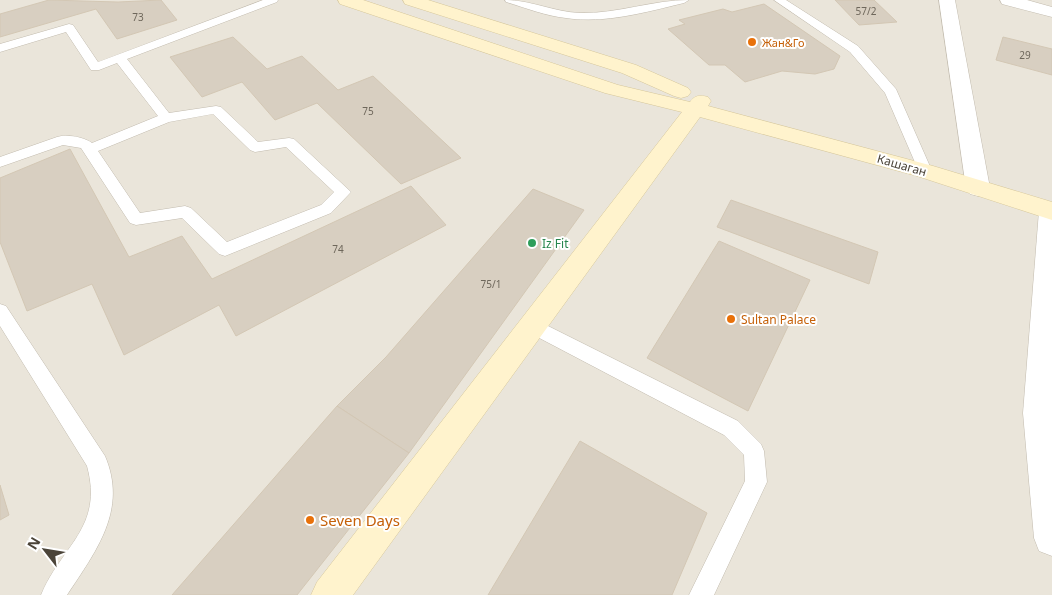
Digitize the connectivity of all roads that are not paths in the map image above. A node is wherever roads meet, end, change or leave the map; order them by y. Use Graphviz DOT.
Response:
graph roads {
  1 [pos="273,0"];
  2 [pos="346,0"];
  3 [pos="411,0"];
  4 [pos="510,0"];
  5 [pos="684,0"];
  6 [pos="779,0"];
  7 [pos="947,0"];
  8 [pos="1008,0"];
  9 [pos="1052,12"];
  10 [pos="0,48"];
  11 [pos="120,58"];
  12 [pos="698,105"];
  13 [pos="166,118"];
  14 [pos="89,149"];
  15 [pos="0,162"];
  16 [pos="925,171"];
  17 [pos="978,188"];
  18 [pos="1052,211"];
  19 [pos="0,311"];
  20 [pos="532,326"];
  21 [pos="1052,538"];
  22 [pos="53,595"];
  23 [pos="330,595"];
  24 [pos="701,595"];
  1 -- 11 [label="lane"];
  2 -- 12 [label="street"];
  3 -- 12 [label="street"];
  4 -- 5 [label="lane"];
  6 -- 16 [label="lane"];
  7 -- 17 [label="street"];
  8 -- 9 [label="street"];
  10 -- 11 [label="lane"];
  11 -- 13 [label="lane"];
  12 -- 16 [label="street, Кашаган"];
  12 -- 20 [label="street"];
  13 -- 14 [label="lane"];
  13 -- 14 [label="lane"];
  14 -- 15 [label="lane"];
  16 -- 17 [label="street, Кашаган"];
  17 -- 18 [label="street, Кашаган"];
  18 -- 21 [label="street"];
  19 -- 22 [label="lane"];
  20 -- 23 [label="street"];
  20 -- 24 [label="lane"];
}
